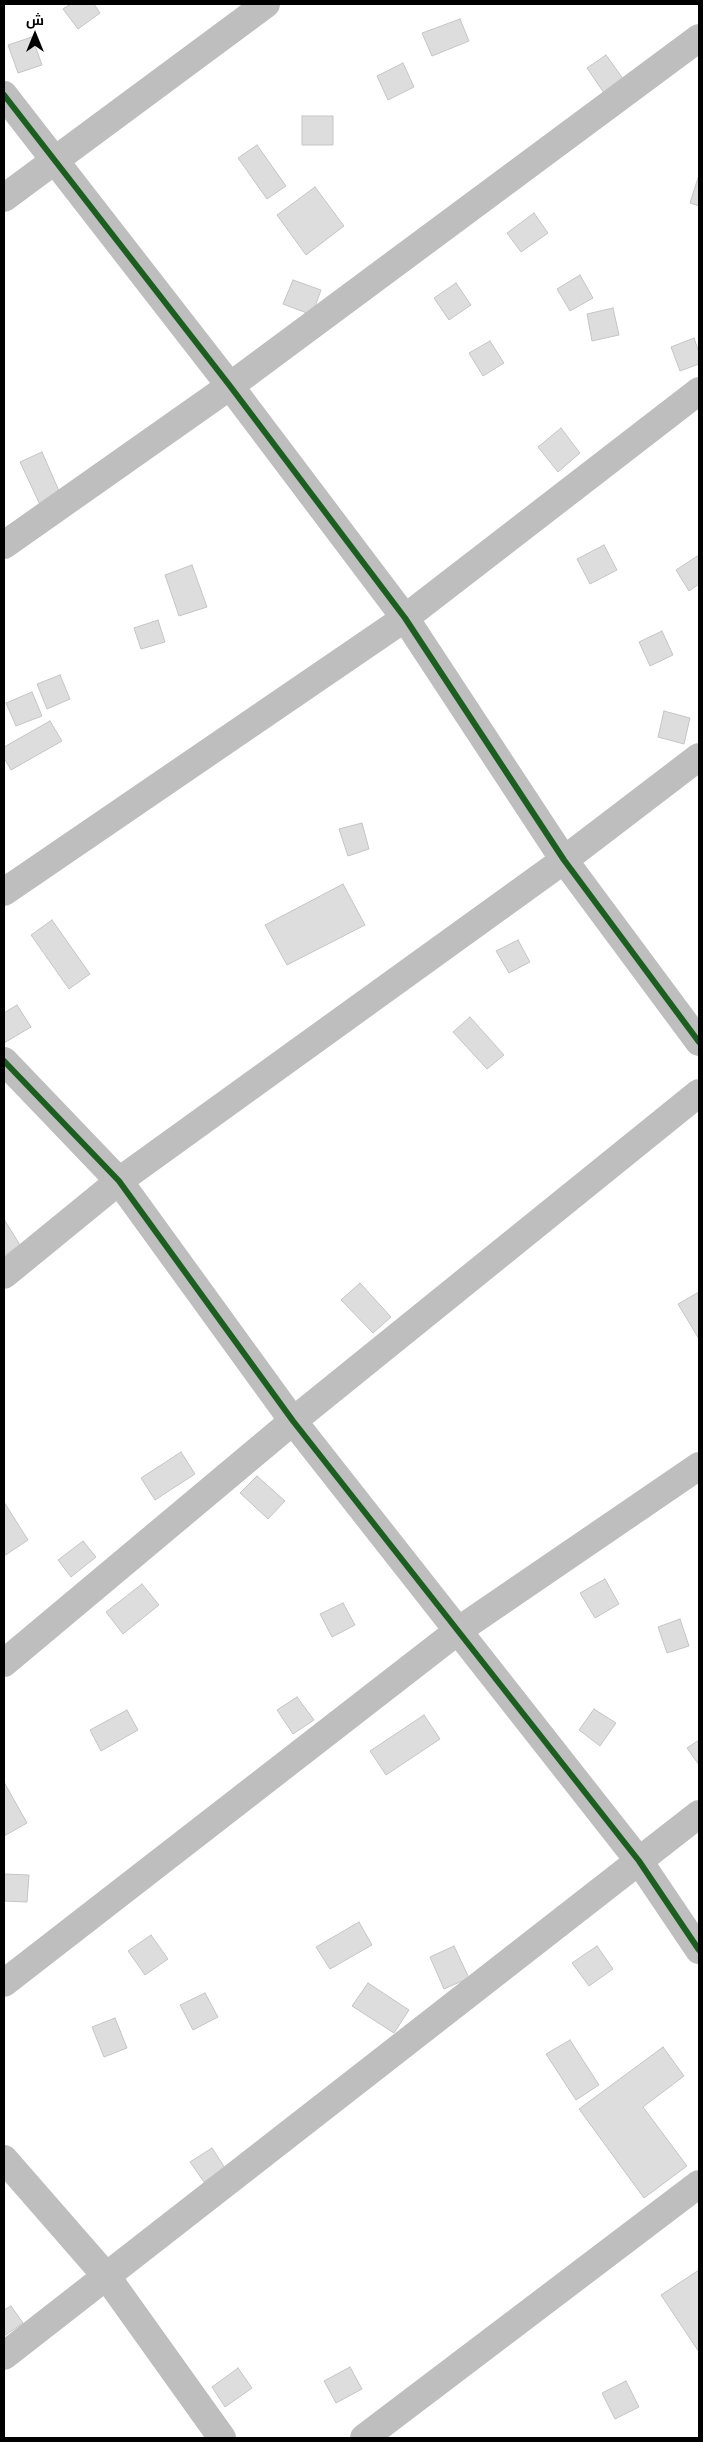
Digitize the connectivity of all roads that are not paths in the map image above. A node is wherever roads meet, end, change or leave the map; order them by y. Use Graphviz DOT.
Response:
graph roads {
  1 [pos="266,4"];
  2 [pos="699,38"];
  3 [pos="4,95"];
  4 [pos="55,161"];
  5 [pos="4,198"];
  6 [pos="230,386"];
  7 [pos="699,391"];
  8 [pos="4,545"];
  9 [pos="405,618"];
  10 [pos="699,757"];
  11 [pos="564,860"];
  12 [pos="4,892"];
  13 [pos="699,1042"];
  14 [pos="4,1061"];
  15 [pos="699,1093"];
  16 [pos="119,1181"];
  17 [pos="4,1275"];
  18 [pos="292,1421"];
  19 [pos="699,1466"];
  20 [pos="459,1630"];
  21 [pos="4,1663"];
  22 [pos="699,1814"];
  23 [pos="639,1861"];
  24 [pos="699,1950"];
  25 [pos="4,1983"];
  26 [pos="4,2159"];
  27 [pos="699,2184"];
  28 [pos="106,2277"];
  29 [pos="4,2356"];
  30 [pos="222,2438"];
  31 [pos="364,2438"];
  1 -- 4 [label="street"];
  2 -- 6 [label="street"];
  3 -- 4 [label="street"];
  4 -- 5 [label="street"];
  4 -- 6 [label="street"];
  6 -- 8 [label="street"];
  6 -- 9 [label="street"];
  7 -- 9 [label="street"];
  9 -- 11 [label="street"];
  9 -- 12 [label="street"];
  10 -- 11 [label="street"];
  11 -- 13 [label="street"];
  11 -- 16 [label="street"];
  14 -- 16 [label="street"];
  15 -- 18 [label="street"];
  16 -- 17 [label="street"];
  16 -- 18 [label="street"];
  18 -- 20 [label="street"];
  18 -- 21 [label="street"];
  19 -- 20 [label="street"];
  20 -- 23 [label="street"];
  20 -- 25 [label="street"];
  22 -- 23 [label="street"];
  23 -- 24 [label="street"];
  23 -- 28 [label="street"];
  26 -- 28 [label="street"];
  27 -- 31 [label="street"];
  28 -- 29 [label="street"];
  28 -- 30 [label="street"];
}
